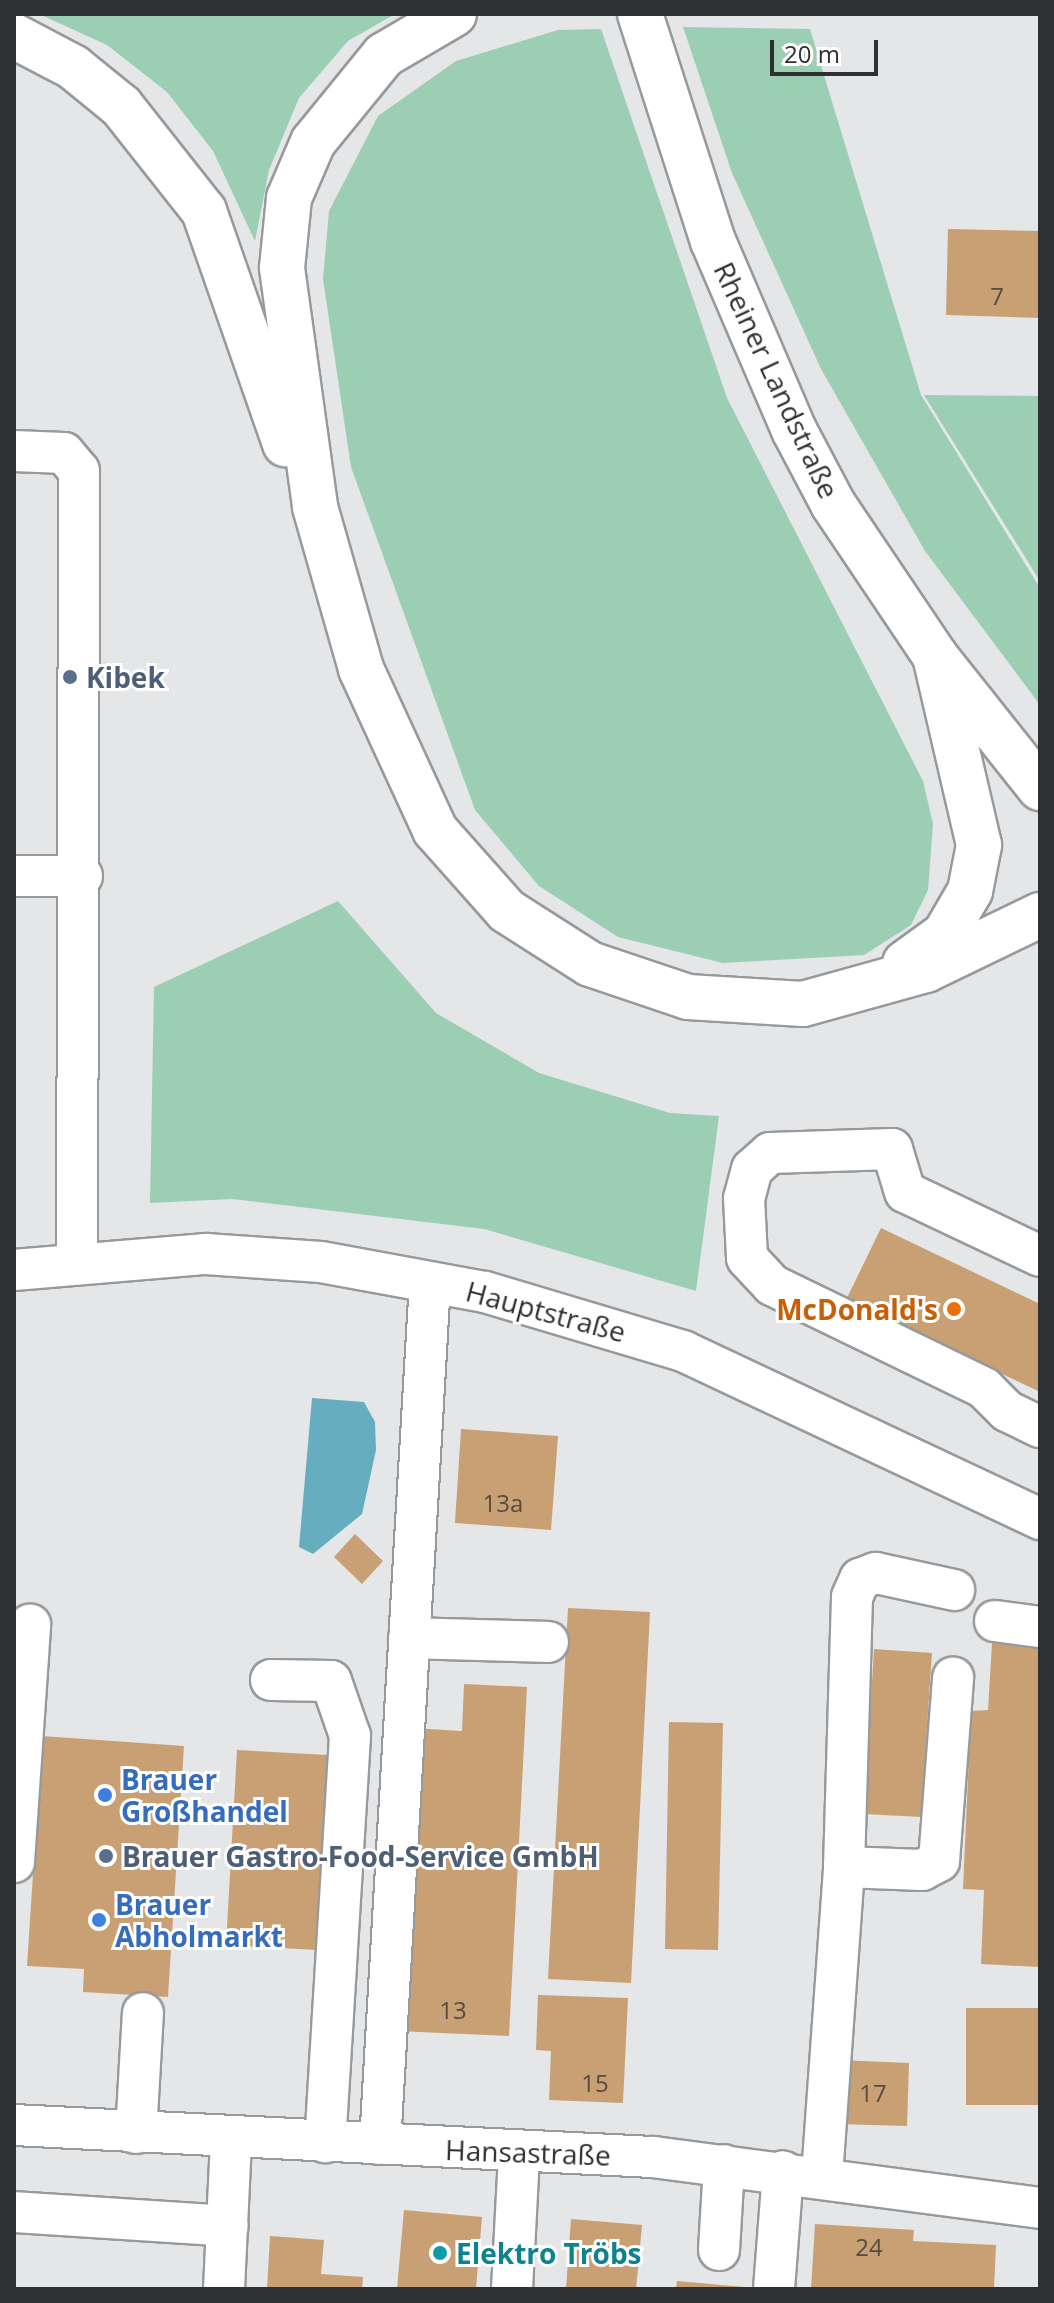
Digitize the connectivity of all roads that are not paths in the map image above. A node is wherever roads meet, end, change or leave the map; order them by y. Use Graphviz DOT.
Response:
graph roads {
  1 [pos="454,14"];
  2 [pos="640,14"];
  3 [pos="14,36"];
  4 [pos="14,451"];
  5 [pos="315,507"];
  6 [pos="935,656"];
  7 [pos="1040,788"];
  8 [pos="14,876"];
  9 [pos="82,876"];
  10 [pos="1040,915"];
  11 [pos="803,1004"];
  12 [pos="1040,1256"];
  13 [pos="77,1263"];
  14 [pos="14,1270"];
  15 [pos="430,1282"];
  16 [pos="1040,1427"];
  17 [pos="1040,1519"];
  18 [pos="954,1590"];
  19 [pos="995,1621"];
  20 [pos="30,1625"];
  21 [pos="1040,1627"];
  22 [pos="409,1638"];
  23 [pos="548,1642"];
  24 [pos="953,1678"];
  25 [pos="271,1680"];
  26 [pos="14,1862"];
  27 [pos="844,1867"];
  28 [pos="143,2013"];
  29 [pos="14,2125"];
  30 [pos="136,2133"];
  31 [pos="231,2138"];
  32 [pos="325,2142"];
  33 [pos="380,2144"];
  34 [pos="519,2155"];
  35 [pos="724,2165"];
  36 [pos="783,2171"];
  37 [pos="822,2176"];
  38 [pos="1040,2208"];
  39 [pos="14,2212"];
  40 [pos="228,2226"];
  41 [pos="719,2250"];
  42 [pos="224,2289"];
  43 [pos="512,2289"];
  44 [pos="774,2289"];
  1 -- 5 [label="main road"];
  2 -- 6 [label="main road, Rheiner Landstraße"];
  3 -- 5 [label="main road"];
  4 -- 9 [label="street"];
  5 -- 11 [label="main road"];
  6 -- 7 [label="main road, Rheiner Landstraße"];
  6 -- 11 [label="main road"];
  8 -- 9 [label="street"];
  9 -- 13 [label="street"];
  10 -- 11 [label="main road"];
  12 -- 16 [label="street"];
  13 -- 14 [label="street, Hauptstraße"];
  13 -- 15 [label="street, Hauptstraße"];
  15 -- 17 [label="street, Hauptstraße"];
  15 -- 22 [label="street"];
  18 -- 27 [label="street"];
  19 -- 21 [label="street"];
  20 -- 26 [label="street"];
  22 -- 23 [label="street"];
  22 -- 33 [label="street"];
  24 -- 27 [label="street"];
  25 -- 32 [label="street"];
  27 -- 37 [label="street"];
  28 -- 30 [label="street"];
  29 -- 30 [label="street, Hansastraße"];
  30 -- 31 [label="street, Hansastraße"];
  31 -- 32 [label="street, Hansastraße"];
  31 -- 40 [label="street"];
  32 -- 33 [label="street, Hansastraße"];
  33 -- 34 [label="street, Hansastraße"];
  34 -- 35 [label="street, Hansastraße"];
  34 -- 43 [label="street"];
  35 -- 36 [label="street, Hansastraße"];
  35 -- 41 [label="street"];
  36 -- 37 [label="street, Hansastraße"];
  36 -- 44 [label="street"];
  37 -- 38 [label="street, Hansastraße"];
  39 -- 40 [label="street"];
  40 -- 42 [label="street"];
}
